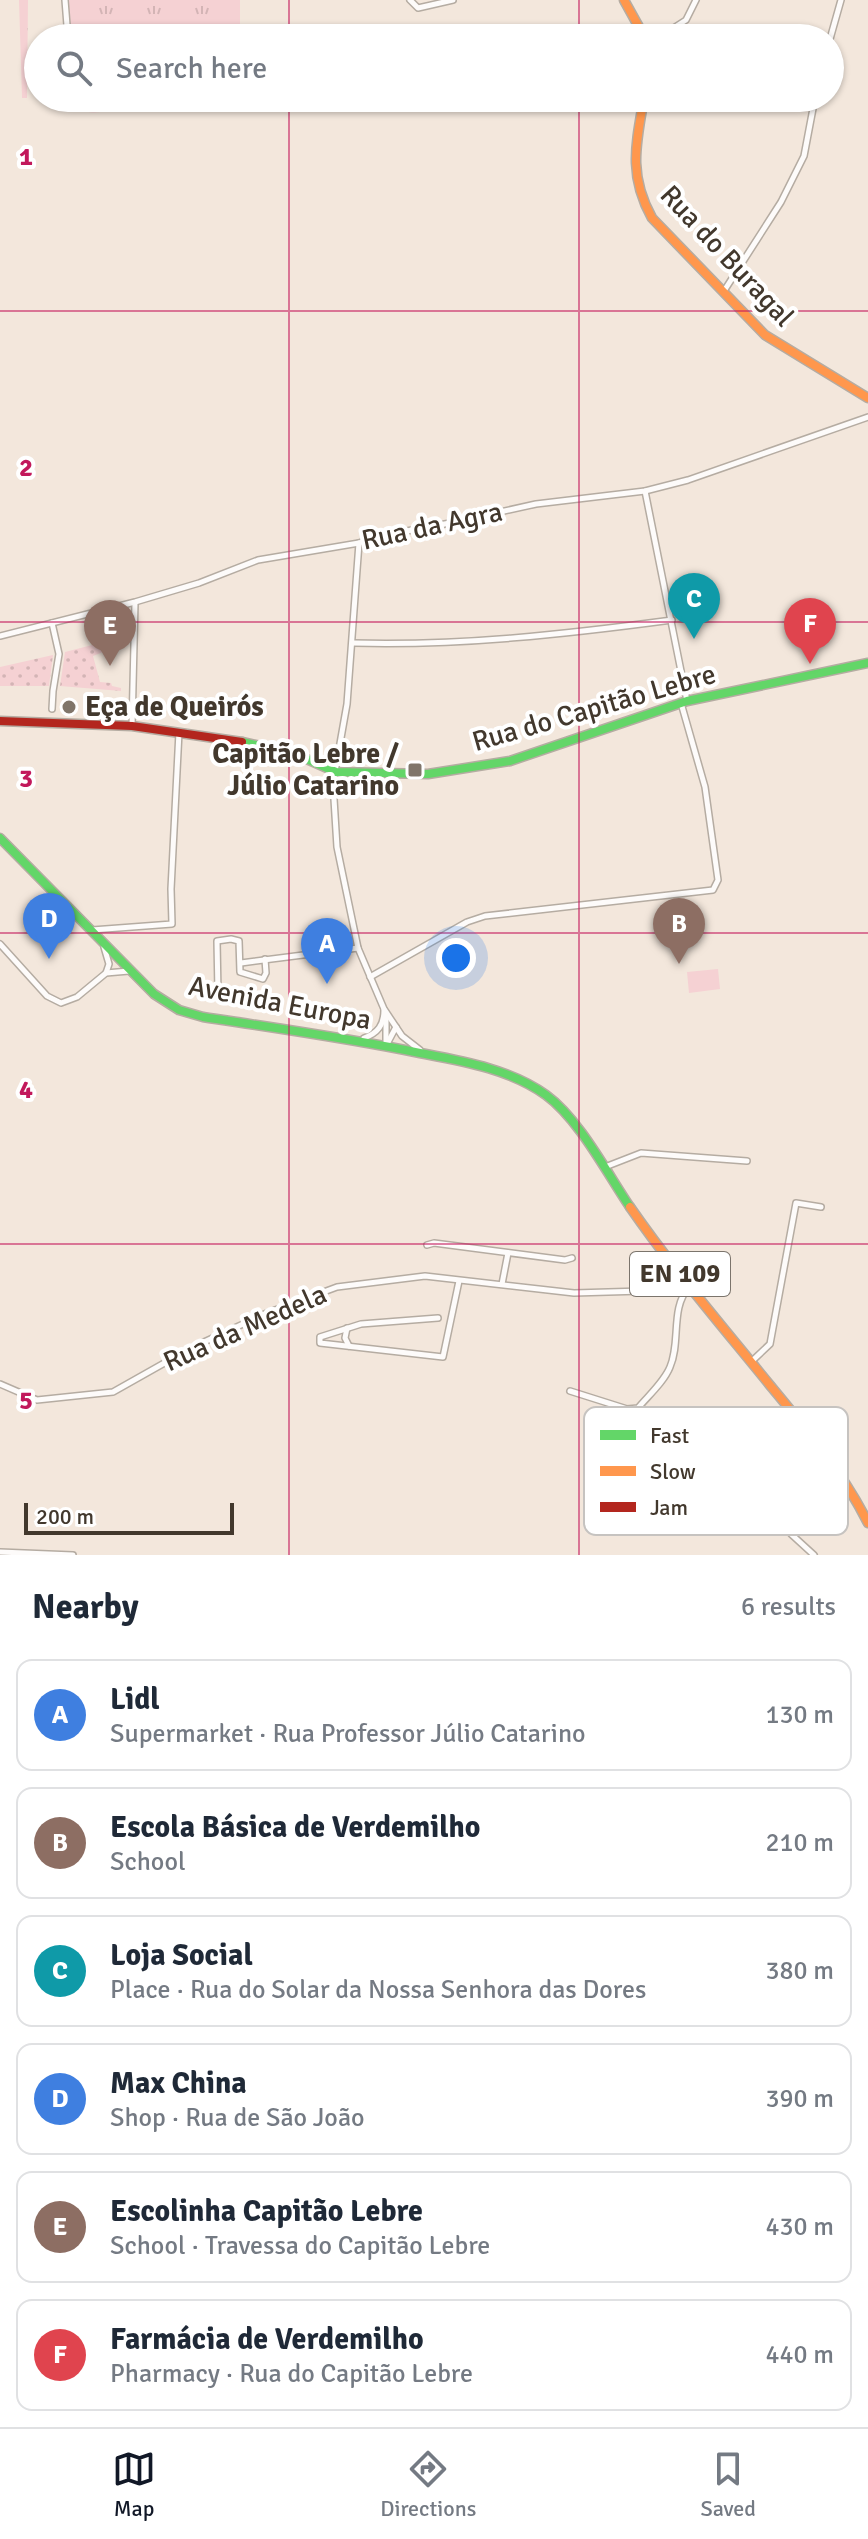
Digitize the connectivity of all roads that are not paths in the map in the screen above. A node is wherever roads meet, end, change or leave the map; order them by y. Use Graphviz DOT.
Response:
graph roads {
  1 [pos="65,0"];
  2 [pos="453,0"];
  3 [pos="624,0"];
  4 [pos="696,0"];
  5 [pos="841,0"];
  6 [pos="411,2"];
  7 [pos="67,24"];
  8 [pos="637,24"];
  9 [pos="680,24"];
  10 [pos="834,24"];
  11 [pos="642,112"];
  12 [pos="812,112"];
  13 [pos="724,291"];
  14 [pos="868,398"];
  15 [pos="867,416"];
  16 [pos="645,491"];
  17 [pos="359,543"];
  18 [pos="135,602"];
  19 [pos="672,620"];
  20 [pos="52,623"];
  21 [pos="0,636"];
  22 [pos="353,643"];
  23 [pos="868,663"];
  24 [pos="684,702"];
  25 [pos="52,709"];
  26 [pos="0,721"];
  27 [pos="132,726"];
  28 [pos="179,732"];
  29 [pos="336,772"];
  30 [pos="0,838"];
  31 [pos="91,930"];
  32 [pos="102,941"];
  33 [pos="0,944"];
  34 [pos="358,948"];
  35 [pos="265,959"];
  36 [pos="241,963"];
  37 [pos="131,971"];
  38 [pos="106,973"];
  39 [pos="370,977"];
  40 [pos="218,993"];
  41 [pos="384,1009"];
  42 [pos="396,1027"];
  43 [pos="359,1040"];
  44 [pos="386,1045"];
  45 [pos="427,1054"];
  46 [pos="747,1161"];
  47 [pos="604,1167"];
  48 [pos="821,1207"];
  49 [pos="427,1245"];
  50 [pos="508,1253"];
  51 [pos="572,1258"];
  52 [pos="459,1281"];
  53 [pos="502,1284"];
  54 [pos="689,1286"];
  55 [pos="438,1318"];
  56 [pos="347,1328"];
  57 [pos="349,1346"];
  58 [pos="751,1362"];
  59 [pos="0,1384"];
  60 [pos="570,1391"];
  61 [pos="621,1407"];
  62 [pos="639,1407"];
  63 [pos="788,1407"];
  64 [pos="848,1485"];
  65 [pos="868,1520"];
  66 [pos="792,1535"];
  67 [pos="0,1552"];
  68 [pos="73,1555"];
  69 [pos="814,1555"];
  1 -- 7 [label="street"];
  2 -- 6 [label="street"];
  3 -- 8 [label="main road"];
  4 -- 9 [label="street"];
  5 -- 10 [label="street"];
  11 -- 13 [label="main road, Rua do Buragal"];
  12 -- 13 [label="street"];
  13 -- 14 [label="main road, Rua do Buragal"];
  15 -- 16 [label="street, Rua da Agra"];
  16 -- 17 [label="street, Rua da Agra"];
  16 -- 19 [label="street"];
  17 -- 18 [label="street, Rua da Agra"];
  17 -- 22 [label="street"];
  18 -- 20 [label="street, Rua da Agra"];
  18 -- 27 [label="street"];
  19 -- 22 [label="street"];
  19 -- 24 [label="street"];
  20 -- 21 [label="street, Rua da Agra"];
  20 -- 25 [label="street"];
  22 -- 29 [label="street"];
  23 -- 24 [label="main road, Rua do Capitão Lebre"];
  24 -- 29 [label="main road, Rua do Capitão Lebre"];
  24 -- 39 [label="street"];
  26 -- 27 [label="main road, Rua do Capitão Lebre"];
  27 -- 28 [label="main road, Rua do Capitão Lebre"];
  28 -- 29 [label="main road, Rua do Capitão Lebre"];
  28 -- 31 [label="street"];
  29 -- 34 [label="street"];
  30 -- 31 [label="main road, Avenida Europa / EN 109"];
  31 -- 32 [label="main road, Avenida Europa / EN 109"];
  32 -- 37 [label="main road, Avenida Europa / EN 109"];
  32 -- 38 [label="street"];
  33 -- 38 [label="street"];
  34 -- 35 [label="street"];
  34 -- 39 [label="street"];
  35 -- 36 [label="street"];
  35 -- 36 [label="street"];
  36 -- 40 [label="street"];
  37 -- 38 [label="street"];
  37 -- 43 [label="main road, Avenida Europa / EN 109"];
  39 -- 41 [label="street"];
  41 -- 42 [label="street"];
  41 -- 43 [label="street"];
  41 -- 44 [label="street"];
  42 -- 44 [label="street"];
  42 -- 45 [label="street"];
  43 -- 44 [label="main road, Avenida Europa / EN 109"];
  44 -- 45 [label="main road, Avenida Europa / EN 109"];
  45 -- 47 [label="main road, EN 109"];
  46 -- 47 [label="street"];
  47 -- 54 [label="main road, EN 109"];
  48 -- 58 [label="street"];
  49 -- 50 [label="street"];
  50 -- 51 [label="street"];
  50 -- 53 [label="street"];
  52 -- 53 [label="street, Rua da Medela"];
  52 -- 57 [label="street"];
  52 -- 59 [label="street, Rua da Medela"];
  53 -- 54 [label="street, Rua da Medela"];
  54 -- 58 [label="main road, EN 109"];
  54 -- 62 [label="street"];
  55 -- 56 [label="street"];
  56 -- 57 [label="street"];
  56 -- 57 [label="street"];
  58 -- 63 [label="main road, EN 109"];
  60 -- 61 [label="street"];
  64 -- 65 [label="main road, EN 109"];
  66 -- 69 [label="street"];
  67 -- 68 [label="street"];
}
